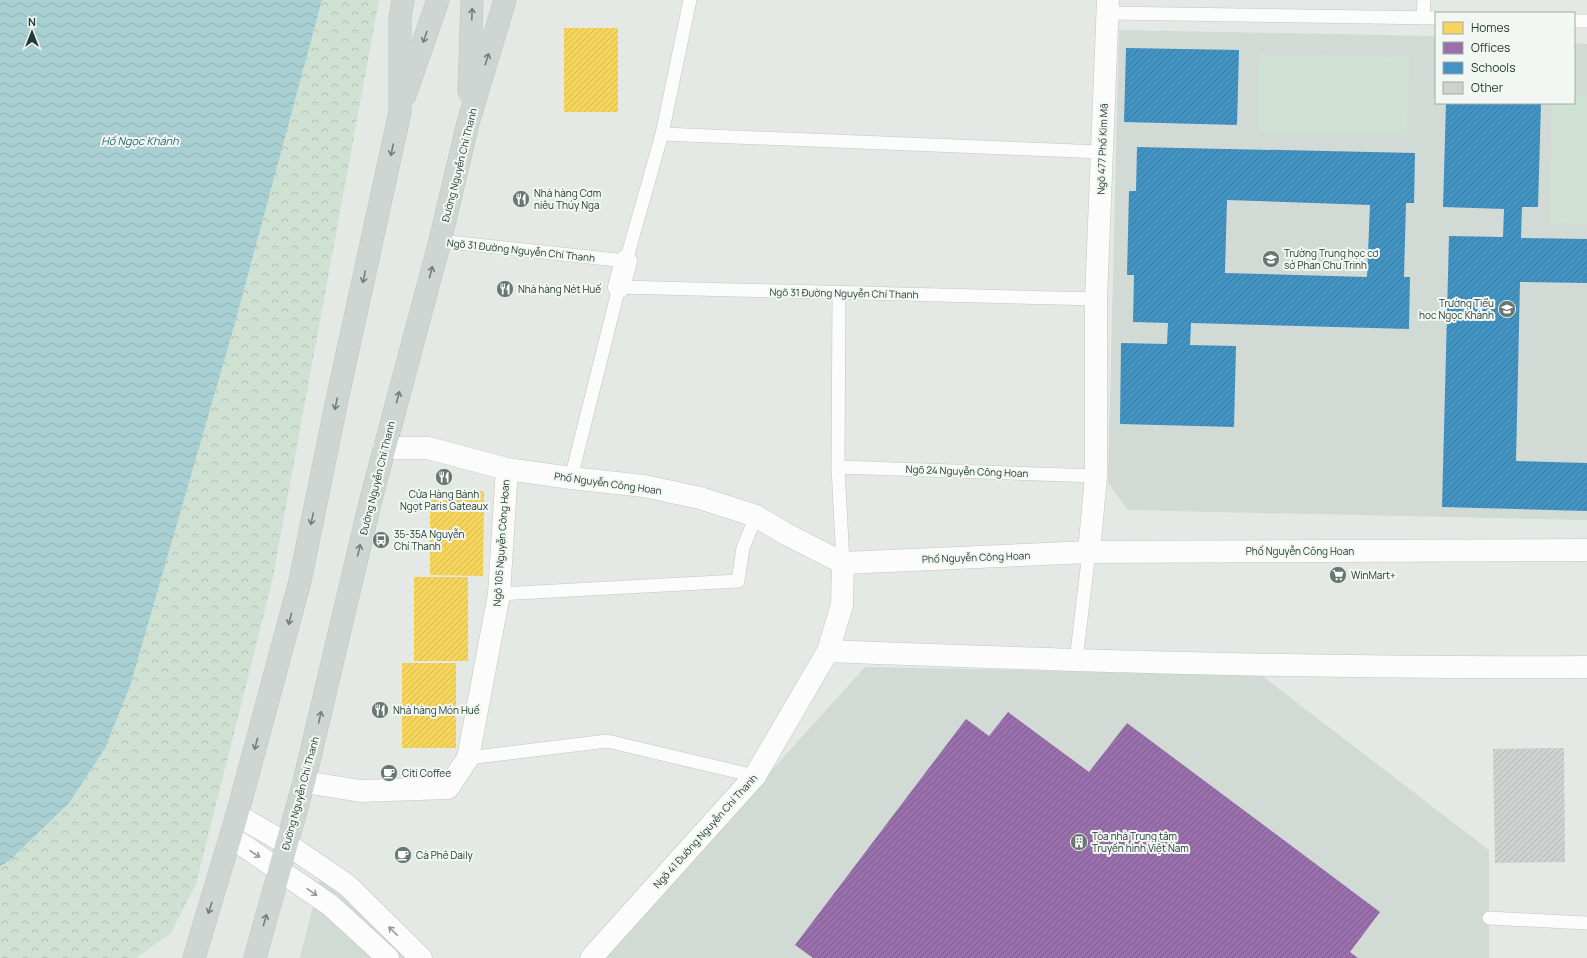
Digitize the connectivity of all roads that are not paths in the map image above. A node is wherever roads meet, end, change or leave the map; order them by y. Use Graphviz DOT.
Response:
graph roads {
  1 [pos="402,0"];
  2 [pos="438,0"];
  3 [pos="472,0"];
  4 [pos="505,0"];
  5 [pos="690,0"];
  6 [pos="1424,0"];
  7 [pos="1108,6"];
  8 [pos="1429,18"];
  9 [pos="1575,21"];
  10 [pos="1587,21"];
  11 [pos="400,112"];
  12 [pos="468,123"];
  13 [pos="662,134"];
  14 [pos="1102,152"];
  15 [pos="440,241"];
  16 [pos="626,261"];
  17 [pos="619,287"];
  18 [pos="839,292"];
  19 [pos="1096,299"];
  20 [pos="384,448"];
  21 [pos="838,467"];
  22 [pos="507,468"];
  23 [pos="1096,476"];
  24 [pos="571,478"];
  25 [pos="756,516"];
  26 [pos="1587,550"];
  27 [pos="1089,552"];
  28 [pos="844,563"];
  29 [pos="499,594"];
  30 [pos="828,651"];
  31 [pos="1076,660"];
  32 [pos="1587,666"];
  33 [pos="468,758"];
  34 [pos="755,776"];
  35 [pos="304,782"];
  36 [pos="237,814"];
  37 [pos="231,838"];
  38 [pos="286,844"];
  39 [pos="280,870"];
  40 [pos="1489,918"];
  41 [pos="1587,923"];
  42 [pos="194,958"];
  43 [pos="255,958"];
  44 [pos="388,958"];
  45 [pos="421,958"];
  46 [pos="591,958"];
  1 -- 11 [label="main road"];
  2 -- 11 [label="main road, one-way"];
  12 -- 3 [label="main road, one-way"];
  12 -- 4 [label="main road, Đường Nguyễn Chí Thanh, one-way"];
  5 -- 13 [label="lane"];
  6 -- 8 [label="lane"];
  7 -- 8 [label="lane"];
  7 -- 14 [label="street, Ngõ 477 Phố Kim Mã"];
  9 -- 10 [label="lane"];
  11 -- 36 [label="main road, one-way"];
  12 -- 15 [label="main road, Đường Nguyễn Chí Thanh"];
  13 -- 14 [label="lane"];
  13 -- 16 [label="lane"];
  14 -- 19 [label="street, Ngõ 477 Phố Kim Mã"];
  15 -- 16 [label="lane, Ngõ 31 Đường Nguyễn Chí Thanh"];
  20 -- 15 [label="main road, Đường Nguyễn Chí Thanh, one-way"];
  16 -- 17 [label="street"];
  17 -- 18 [label="lane, Ngõ 31 Đường Nguyễn Chí Thanh"];
  17 -- 24 [label="lane"];
  18 -- 19 [label="lane, Ngõ 31 Đường Nguyễn Chí Thanh"];
  18 -- 21 [label="lane"];
  19 -- 23 [label="street"];
  20 -- 22 [label="street, Phố Nguyễn Công Hoan"];
  35 -- 20 [label="main road, Đường Nguyễn Chí Thanh, one-way"];
  21 -- 23 [label="lane, Ngõ 24 Nguyễn Công Hoan"];
  21 -- 28 [label="lane"];
  22 -- 24 [label="street, Phố Nguyễn Công Hoan"];
  22 -- 29 [label="street, Ngõ 105 Nguyễn Công Hoan"];
  23 -- 27 [label="street"];
  24 -- 25 [label="street, Phố Nguyễn Công Hoan"];
  25 -- 28 [label="street, Phố Nguyễn Công Hoan"];
  25 -- 29 [label="lane"];
  26 -- 27 [label="street, Phố Nguyễn Công Hoan"];
  27 -- 28 [label="street, Phố Nguyễn Công Hoan"];
  27 -- 31 [label="lane"];
  28 -- 30 [label="street, Ngõ 41 Đường Nguyễn Chí Thanh"];
  29 -- 33 [label="street, Ngõ 105 Nguyễn Công Hoan"];
  30 -- 31 [label="street"];
  30 -- 34 [label="street, Ngõ 41 Đường Nguyễn Chí Thanh"];
  31 -- 32 [label="street"];
  33 -- 34 [label="lane"];
  33 -- 35 [label="street"];
  34 -- 46 [label="street, Ngõ 41 Đường Nguyễn Chí Thanh"];
  35 -- 38 [label="main road, Đường Nguyễn Chí Thanh"];
  36 -- 37 [label="main road"];
  36 -- 38 [label="street"];
  37 -- 39 [label="street, one-way"];
  37 -- 42 [label="main road, one-way"];
  38 -- 39 [label="main road, Đường Nguyễn Chí Thanh"];
  45 -- 38 [label="street, one-way"];
  43 -- 39 [label="main road, Đường Nguyễn Chí Thanh, one-way"];
  39 -- 44 [label="street, one-way"];
  40 -- 41 [label="lane"];
}
